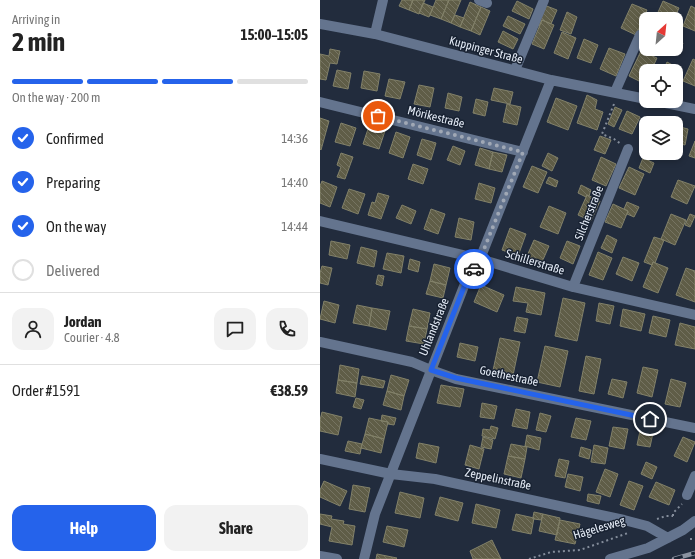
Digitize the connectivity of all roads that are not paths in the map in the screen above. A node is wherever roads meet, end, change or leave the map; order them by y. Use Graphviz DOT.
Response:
graph roads {
  1 [pos="383,0"];
  2 [pos="544,0"];
  3 [pos="320,24"];
  4 [pos="375,34"];
  5 [pos="639,38"];
  6 [pos="514,70"];
  7 [pos="551,80"];
  8 [pos="617,93"];
  9 [pos="639,98"];
  10 [pos="320,102"];
  11 [pos="683,107"];
  12 [pos="695,109"];
  13 [pos="628,149"];
  14 [pos="523,152"];
  15 [pos="320,221"];
  16 [pos="480,259"];
  17 [pos="574,288"];
  18 [pos="695,315"];
  19 [pos="320,342"];
  20 [pos="431,370"];
  21 [pos="695,428"];
  22 [pos="320,459"];
  23 [pos="391,474"];
  24 [pos="695,476"];
  25 [pos="688,495"];
  26 [pos="695,521"];
  27 [pos="668,538"];
  28 [pos="320,556"];
  29 [pos="337,559"];
  30 [pos="364,559"];
  31 [pos="610,559"];
  1 -- 4 [label="street"];
  2 -- 6 [label="street"];
  3 -- 4 [label="street, Kuppinger Straße"];
  4 -- 6 [label="street, Kuppinger Straße"];
  5 -- 8 [label="street"];
  6 -- 7 [label="street, Kuppinger Straße"];
  7 -- 8 [label="street, Kuppinger Straße"];
  7 -- 14 [label="street, Uhlandstraße"];
  8 -- 9 [label="street, Kuppinger Straße"];
  10 -- 14 [label="street, Mörikestraße"];
  11 -- 12 [label="street"];
  13 -- 17 [label="street, Silcherstraße"];
  14 -- 16 [label="street, Uhlandstraße"];
  15 -- 16 [label="street, Schillerstraße"];
  16 -- 17 [label="street, Schillerstraße"];
  16 -- 20 [label="street, Uhlandstraße"];
  17 -- 18 [label="street, Schillerstraße"];
  19 -- 20 [label="street, Goethestraße"];
  20 -- 21 [label="street, Goethestraße"];
  20 -- 23 [label="street, Uhlandstraße"];
  22 -- 23 [label="street, Zeppelinstraße"];
  23 -- 27 [label="street, Zeppelinstraße"];
  23 -- 30 [label="street"];
  24 -- 25 [label="street"];
  26 -- 27 [label="street"];
  27 -- 31 [label="street"];
  28 -- 29 [label="street"];
}
